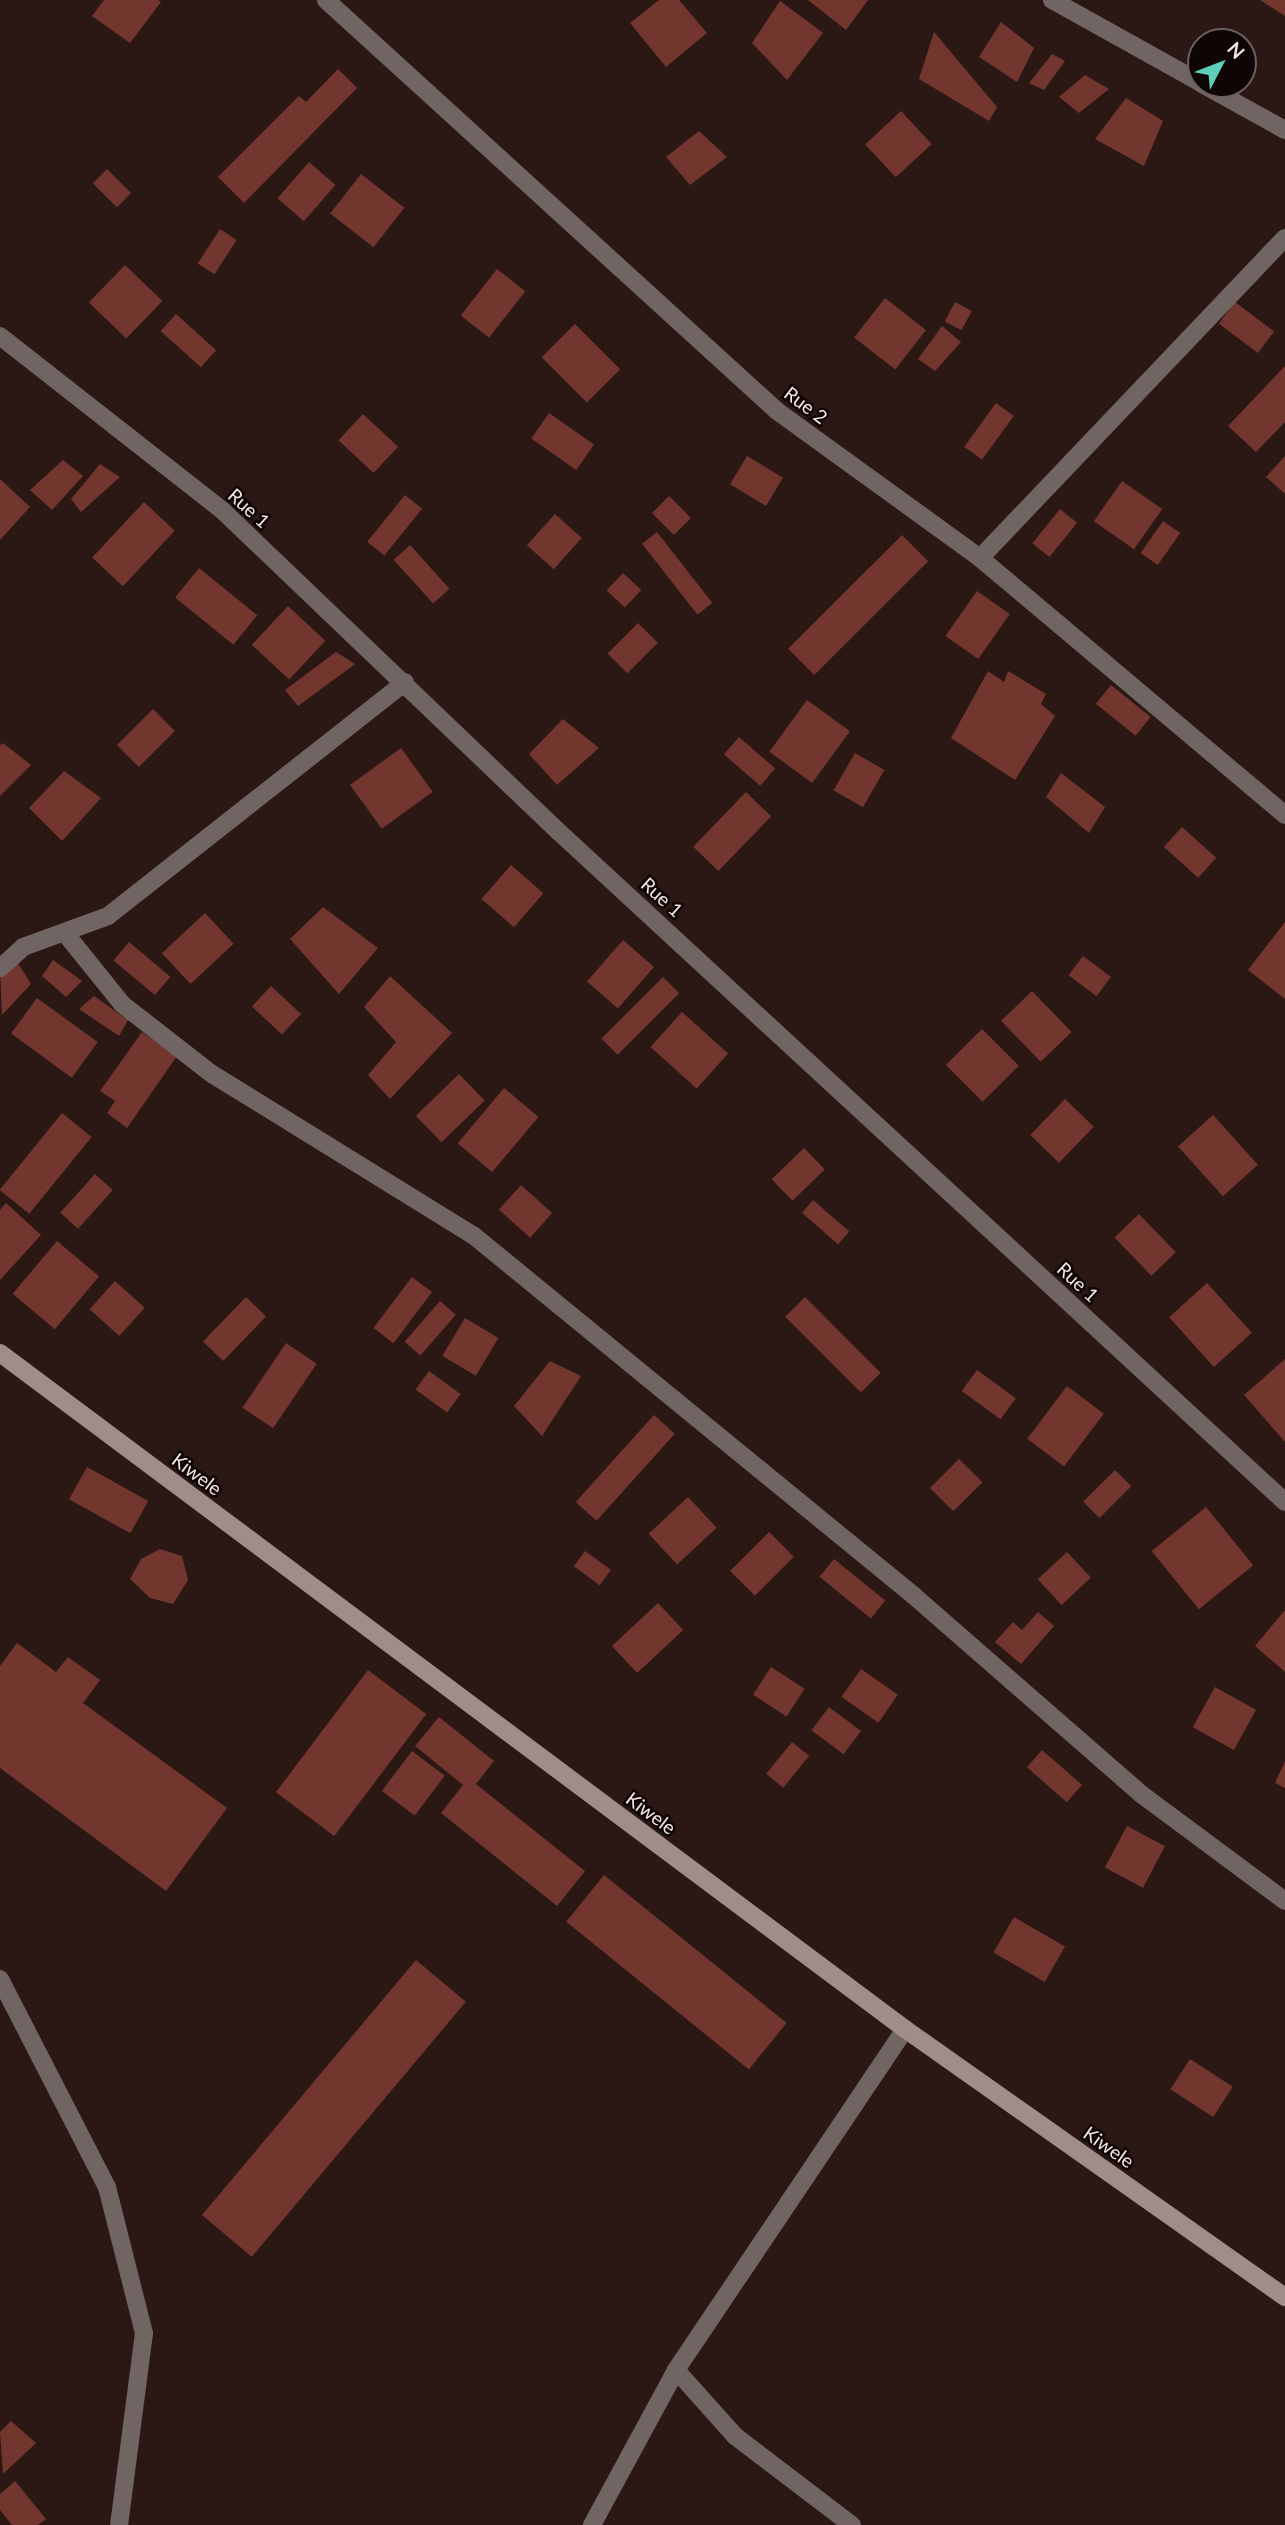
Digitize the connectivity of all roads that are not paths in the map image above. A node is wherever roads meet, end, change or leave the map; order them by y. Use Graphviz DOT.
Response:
graph roads {
  1 [pos="326,0"];
  2 [pos="1052,0"];
  3 [pos="1187,76"];
  4 [pos="1227,98"];
  5 [pos="1285,130"];
  6 [pos="1285,238"];
  7 [pos="0,336"];
  8 [pos="980,558"];
  9 [pos="405,682"];
  10 [pos="1285,815"];
  11 [pos="65,933"];
  12 [pos="0,968"];
  13 [pos="0,1353"];
  14 [pos="1285,1502"];
  15 [pos="1285,1901"];
  16 [pos="0,1979"];
  17 [pos="8,2014"];
  18 [pos="905,2029"];
  19 [pos="1285,2297"];
  20 [pos="676,2370"];
  21 [pos="119,2525"];
  22 [pos="592,2525"];
  23 [pos="852,2525"];
  1 -- 8 [label="street, Rue 2"];
  2 -- 3 [label="street"];
  4 -- 5 [label="street"];
  6 -- 8 [label="street"];
  7 -- 9 [label="street, Rue 1"];
  8 -- 10 [label="street, Rue 2"];
  9 -- 11 [label="street"];
  9 -- 14 [label="street, Rue 1"];
  11 -- 12 [label="street"];
  11 -- 15 [label="street"];
  13 -- 18 [label="street, Kiwele"];
  16 -- 17 [label="street"];
  17 -- 21 [label="street"];
  18 -- 19 [label="street, Kiwele"];
  18 -- 20 [label="street"];
  20 -- 22 [label="street"];
  20 -- 23 [label="street"];
}
